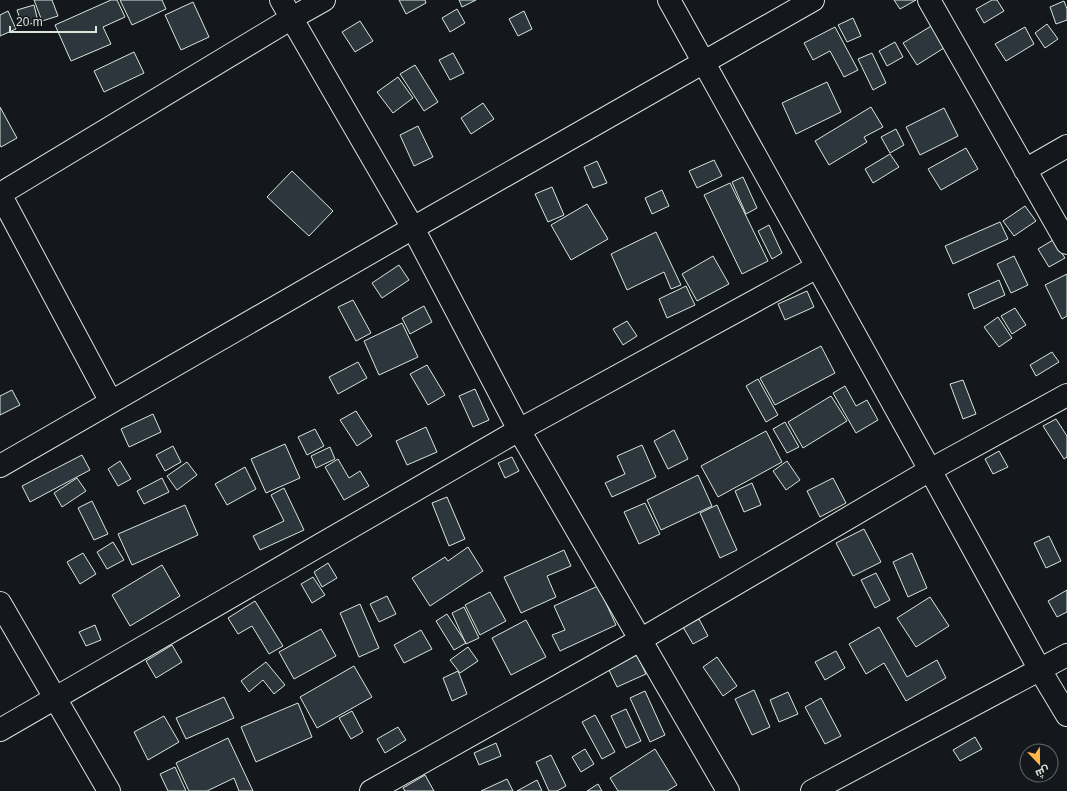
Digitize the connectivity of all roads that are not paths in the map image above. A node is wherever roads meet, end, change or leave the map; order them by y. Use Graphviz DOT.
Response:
graph roads {
  1 [pos="324,0"];
  2 [pos="669,0"];
  3 [pos="813,0"];
  4 [pos="928,0"];
  5 [pos="286,9"];
  6 [pos="703,63"];
  7 [pos="1067,146"];
  8 [pos="1025,170"];
  9 [pos="0,194"];
  10 [pos="413,228"];
  11 [pos="1067,243"];
  12 [pos="817,267"];
  13 [pos="1067,395"];
  14 [pos="111,402"];
  15 [pos="519,430"];
  16 [pos="0,466"];
  17 [pos="930,470"];
  18 [pos="0,603"];
  19 [pos="640,640"];
  20 [pos="1067,655"];
  21 [pos="1040,670"];
  22 [pos="55,699"];
  23 [pos="1067,715"];
  24 [pos="0,730"];
  25 [pos="109,791"];
  26 [pos="371,791"];
  27 [pos="728,791"];
  28 [pos="812,791"];
  1 -- 5 [label="street"];
  2 -- 6 [label="street"];
  3 -- 6 [label="street"];
  4 -- 8 [label="street"];
  5 -- 9 [label="street"];
  5 -- 10 [label="street"];
  6 -- 10 [label="street"];
  6 -- 12 [label="street"];
  7 -- 8 [label="street"];
  8 -- 11 [label="street"];
  9 -- 14 [label="street"];
  10 -- 14 [label="street"];
  10 -- 15 [label="street"];
  12 -- 15 [label="street"];
  12 -- 17 [label="street"];
  13 -- 17 [label="street"];
  14 -- 16 [label="street"];
  15 -- 19 [label="street"];
  15 -- 22 [label="street"];
  17 -- 19 [label="street"];
  17 -- 21 [label="street"];
  18 -- 22 [label="street"];
  19 -- 26 [label="street"];
  19 -- 27 [label="street"];
  20 -- 21 [label="street"];
  21 -- 23 [label="street"];
  21 -- 28 [label="street"];
  22 -- 24 [label="street"];
  22 -- 25 [label="street"];
}
